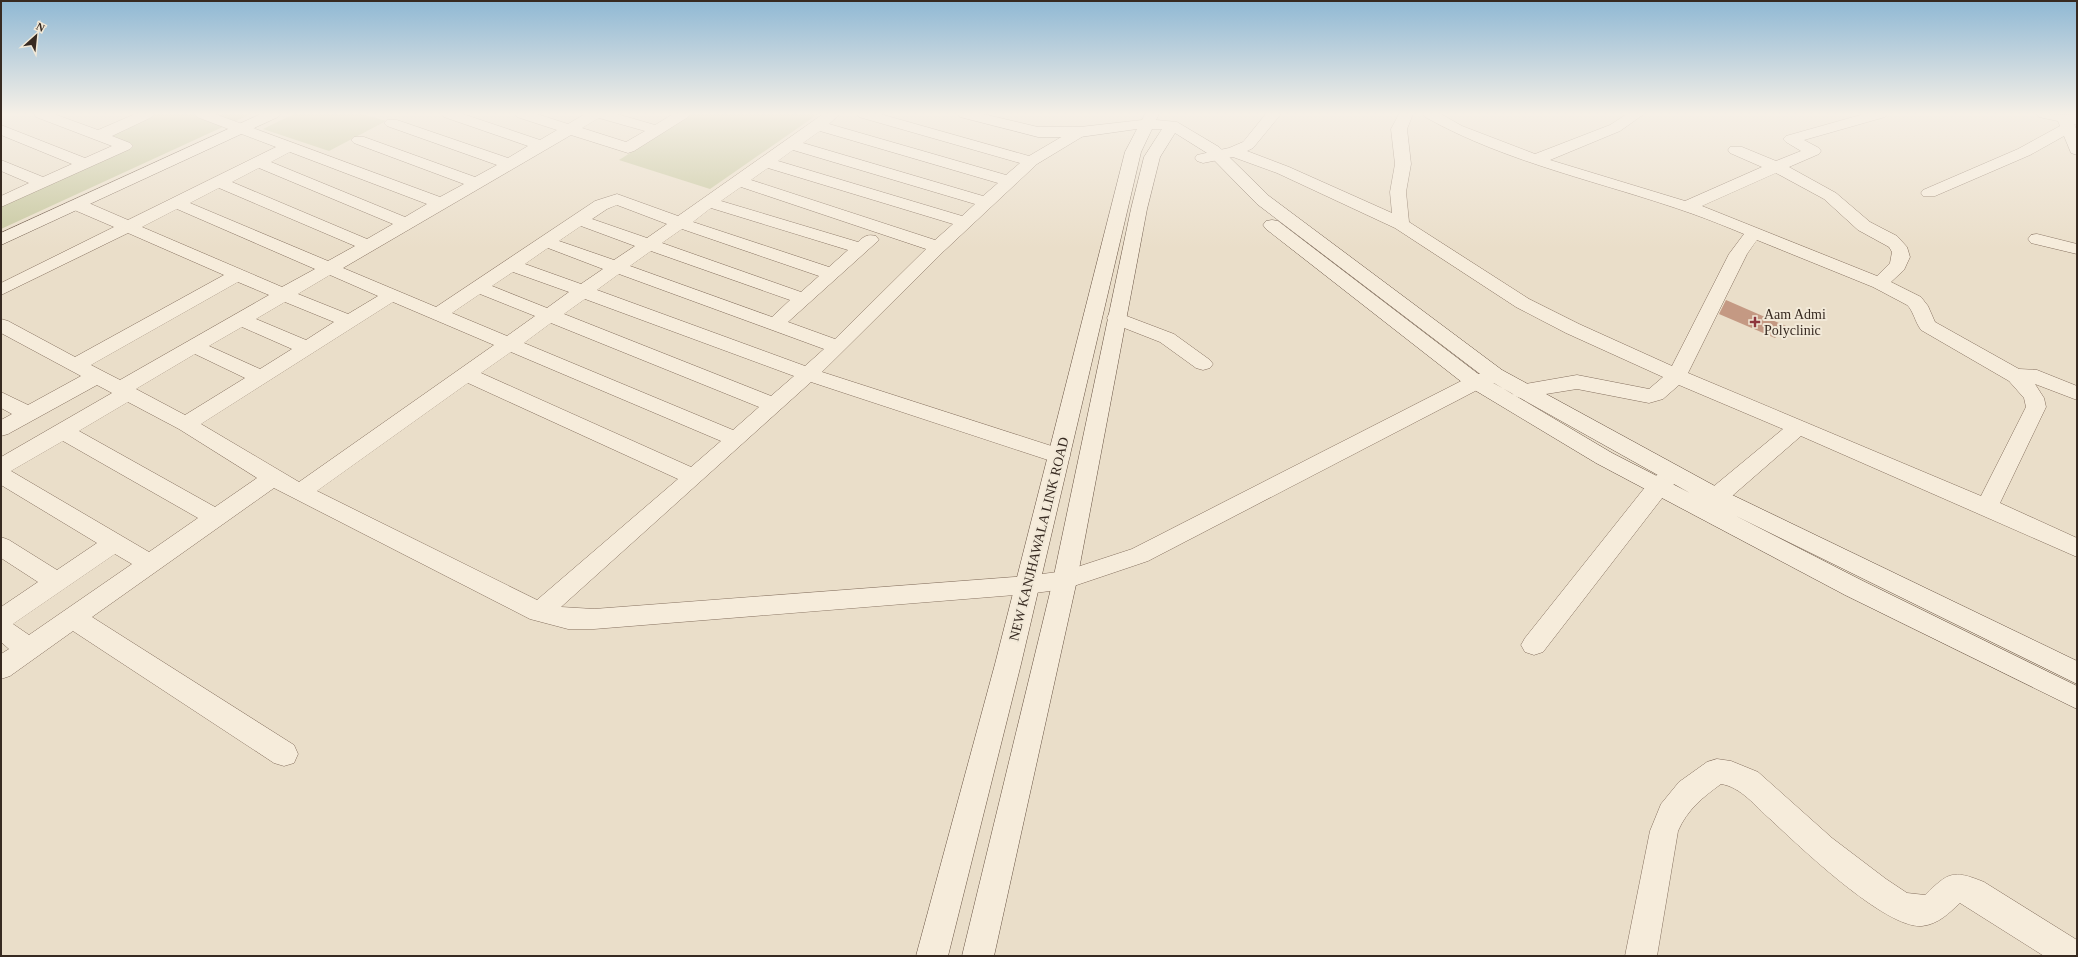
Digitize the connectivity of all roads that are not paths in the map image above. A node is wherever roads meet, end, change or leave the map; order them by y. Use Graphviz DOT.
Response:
graph roads {
  1 [pos="72,159"];
  2 [pos="97,159"];
  3 [pos="176,159"];
  4 [pos="265,159"];
  5 [pos="325,159"];
  6 [pos="395,159"];
  7 [pos="495,159"];
  8 [pos="519,159"];
  9 [pos="771,159"];
  10 [pos="840,159"];
  11 [pos="932,159"];
  12 [pos="1023,159"];
  13 [pos="1035,159"];
  14 [pos="1131,159"];
  15 [pos="1152,159"];
  16 [pos="1217,159"];
  17 [pos="1239,159"];
  18 [pos="1403,159"];
  19 [pos="1532,159"];
  20 [pos="1538,159"];
  21 [pos="1757,159"];
  22 [pos="1796,159"];
  23 [pos="2009,159"];
  24 [pos="1535,160"];
  25 [pos="1031,161"];
  26 [pos="258,162"];
  27 [pos="766,162"];
  28 [pos="85,164"];
  29 [pos="510,164"];
  30 [pos="1,165"];
  31 [pos="1777,167"];
  32 [pos="739,181"];
  33 [pos="1009,181"];
  34 [pos="218,182"];
  35 [pos="43,183"];
  36 [pos="477,183"];
  37 [pos="1929,194"];
  38 [pos="1,202"];
  39 [pos="707,202"];
  40 [pos="986,202"];
  41 [pos="176,203"];
  42 [pos="78,204"];
  43 [pos="442,204"];
  44 [pos="1687,206"];
  45 [pos="579,220"];
  46 [pos="964,222"];
  47 [pos="680,223"];
  48 [pos="407,224"];
  49 [pos="1401,224"];
  50 [pos="129,226"];
  51 [pos="883,228"];
  52 [pos="1754,232"];
  53 [pos="2037,239"];
  54 [pos="1,240"];
  55 [pos="546,242"];
  56 [pos="649,244"];
  57 [pos="370,246"];
  58 [pos="938,247"];
  59 [pos="861,248"];
  60 [pos="2077,249"];
  61 [pos="512,265"];
  62 [pos="618,268"];
  63 [pos="329,269"];
  64 [pos="239,274"];
  65 [pos="832,274"];
  66 [pos="1879,283"];
  67 [pos="479,287"];
  68 [pos="1,290"];
  69 [pos="584,292"];
  70 [pos="393,294"];
  71 [pos="284,295"];
  72 [pos="804,299"];
  73 [pos="439,314"];
  74 [pos="550,315"];
  75 [pos="1116,318"];
  76 [pos="242,320"];
  77 [pos="350,322"];
  78 [pos="776,323"];
  79 [pos="1,325"];
  80 [pos="510,343"];
  81 [pos="195,347"];
  82 [pos="838,347"];
  83 [pos="308,348"];
  84 [pos="1203,364"];
  85 [pos="75,365"];
  86 [pos="466,374"];
  87 [pos="807,374"];
  88 [pos="97,376"];
  89 [pos="1677,376"];
  90 [pos="2016,376"];
  91 [pos="261,377"];
  92 [pos="1486,378"];
  93 [pos="124,391"];
  94 [pos="1521,391"];
  95 [pos="2077,393"];
  96 [pos="1,399"];
  97 [pos="773,405"];
  98 [pos="29,414"];
  99 [pos="186,424"];
  100 [pos="1798,428"];
  101 [pos="1,429"];
  102 [pos="62,431"];
  103 [pos="736,439"];
  104 [pos="1059,456"];
  105 [pos="1621,457"];
  106 [pos="1,467"];
  107 [pos="694,477"];
  108 [pos="273,478"];
  109 [pos="1665,481"];
  110 [pos="6,485"];
  111 [pos="300,492"];
  112 [pos="1716,497"];
  113 [pos="1987,507"];
  114 [pos="216,518"];
  115 [pos="114,542"];
  116 [pos="1,546"];
  117 [pos="2077,548"];
  118 [pos="150,564"];
  119 [pos="1065,580"];
  120 [pos="57,582"];
  121 [pos="1027,585"];
  122 [pos="538,612"];
  123 [pos="73,618"];
  124 [pos="1,620"];
  125 [pos="1,629"];
  126 [pos="1534,645"];
  127 [pos="29,648"];
  128 [pos="1,668"];
  129 [pos="2077,674"];
  130 [pos="2077,698"];
  131 [pos="284,754"];
  132 [pos="932,956"];
  133 [pos="978,956"];
  134 [pos="1640,956"];
  135 [pos="2074,956"];
  1 -- 28 [label="street"];
  2 -- 28 [label="street"];
  3 -- 42 [label="street"];
  4 -- 26 [label="street"];
  5 -- 43 [label="street"];
  6 -- 36 [label="street"];
  7 -- 29 [label="street"];
  8 -- 29 [label="street"];
  9 -- 27 [label="street"];
  10 -- 40 [label="street"];
  11 -- 33 [label="street"];
  12 -- 25 [label="street"];
  13 -- 25 [label="street"];
  14 -- 104 [label="street, NEW KANJHAWALA LINK ROAD"];
  15 -- 75 [label="street, NEW KANJHAWALA LINK ROAD"];
  16 -- 92 [label="street"];
  17 -- 49 [label="street"];
  18 -- 49 [label="street"];
  19 -- 24 [label="street"];
  20 -- 24 [label="street"];
  21 -- 31 [label="street"];
  22 -- 31 [label="street"];
  23 -- 37 [label="street"];
  24 -- 44 [label="street"];
  25 -- 33 [label="street"];
  26 -- 34 [label="street"];
  26 -- 48 [label="street"];
  27 -- 32 [label="street"];
  27 -- 46 [label="street"];
  28 -- 35 [label="street"];
  29 -- 36 [label="street"];
  30 -- 35 [label="street"];
  31 -- 44 [label="street"];
  31 -- 66 [label="street"];
  32 -- 39 [label="street"];
  32 -- 51 [label="street"];
  33 -- 40 [label="street"];
  34 -- 41 [label="street"];
  34 -- 57 [label="street"];
  35 -- 38 [label="street"];
  36 -- 43 [label="street"];
  39 -- 47 [label="street"];
  39 -- 59 [label="street"];
  40 -- 46 [label="street"];
  41 -- 50 [label="street"];
  41 -- 63 [label="street"];
  42 -- 50 [label="street"];
  42 -- 54 [label="street"];
  43 -- 48 [label="street"];
  44 -- 52 [label="street"];
  45 -- 47 [label="street"];
  45 -- 55 [label="street"];
  45 -- 56 [label="street"];
  46 -- 58 [label="street"];
  47 -- 56 [label="street"];
  47 -- 65 [label="street"];
  48 -- 57 [label="street"];
  49 -- 89 [label="street"];
  50 -- 64 [label="street"];
  50 -- 68 [label="street"];
  51 -- 58 [label="street"];
  51 -- 59 [label="street"];
  52 -- 66 [label="street"];
  52 -- 89 [label="street"];
  53 -- 60 [label="street"];
  55 -- 61 [label="street"];
  55 -- 62 [label="street"];
  56 -- 62 [label="street"];
  56 -- 72 [label="street"];
  57 -- 63 [label="street"];
  58 -- 82 [label="street"];
  59 -- 65 [label="street"];
  61 -- 67 [label="street"];
  61 -- 69 [label="street"];
  62 -- 69 [label="street"];
  62 -- 78 [label="street"];
  63 -- 70 [label="street"];
  63 -- 71 [label="street"];
  64 -- 71 [label="street"];
  64 -- 85 [label="street"];
  65 -- 72 [label="street"];
  66 -- 90 [label="street"];
  67 -- 73 [label="street"];
  67 -- 74 [label="street"];
  69 -- 74 [label="street"];
  69 -- 87 [label="street"];
  70 -- 73 [label="street"];
  70 -- 77 [label="street"];
  71 -- 76 [label="street"];
  71 -- 77 [label="street"];
  72 -- 78 [label="street"];
  73 -- 80 [label="street"];
  74 -- 80 [label="street"];
  74 -- 97 [label="street"];
  75 -- 84 [label="street"];
  75 -- 119 [label="street, NEW KANJHAWALA LINK ROAD"];
  76 -- 81 [label="street"];
  76 -- 83 [label="street"];
  77 -- 83 [label="street"];
  78 -- 82 [label="street"];
  79 -- 85 [label="street"];
  80 -- 86 [label="street"];
  80 -- 103 [label="street"];
  81 -- 91 [label="street"];
  81 -- 93 [label="street"];
  82 -- 87 [label="street"];
  83 -- 91 [label="street"];
  85 -- 88 [label="street"];
  86 -- 107 [label="street"];
  86 -- 111 [label="street"];
  87 -- 97 [label="street"];
  87 -- 104 [label="street"];
  88 -- 93 [label="street"];
  88 -- 98 [label="street"];
  89 -- 94 [label="street"];
  89 -- 100 [label="street"];
  90 -- 95 [label="street"];
  90 -- 113 [label="street"];
  91 -- 99 [label="street"];
  92 -- 94 [label="street"];
  92 -- 105 [label="street"];
  92 -- 119 [label="street"];
  93 -- 99 [label="street"];
  93 -- 102 [label="street"];
  94 -- 105 [label="street"];
  96 -- 98 [label="street"];
  97 -- 103 [label="street"];
  98 -- 101 [label="street"];
  99 -- 108 [label="street"];
  100 -- 112 [label="street"];
  100 -- 113 [label="street"];
  102 -- 106 [label="street"];
  102 -- 114 [label="street"];
  103 -- 107 [label="street"];
  104 -- 121 [label="street, NEW KANJHAWALA LINK ROAD"];
  105 -- 109 [label="street"];
  107 -- 122 [label="street"];
  108 -- 111 [label="street"];
  108 -- 114 [label="street"];
  109 -- 112 [label="street"];
  109 -- 126 [label="street"];
  109 -- 130 [label="street"];
  110 -- 115 [label="street"];
  111 -- 122 [label="street"];
  112 -- 129 [label="street"];
  113 -- 117 [label="street"];
  114 -- 118 [label="street"];
  115 -- 118 [label="street"];
  115 -- 120 [label="street"];
  116 -- 120 [label="street"];
  118 -- 123 [label="street"];
  119 -- 121 [label="street"];
  119 -- 133 [label="street, NEW KANJHAWALA LINK ROAD"];
  120 -- 124 [label="street"];
  121 -- 122 [label="street"];
  121 -- 132 [label="street, NEW KANJHAWALA LINK ROAD"];
  123 -- 127 [label="street"];
  123 -- 131 [label="street"];
  125 -- 127 [label="street"];
  127 -- 128 [label="street"];
  134 -- 135 [label="street"];
}
